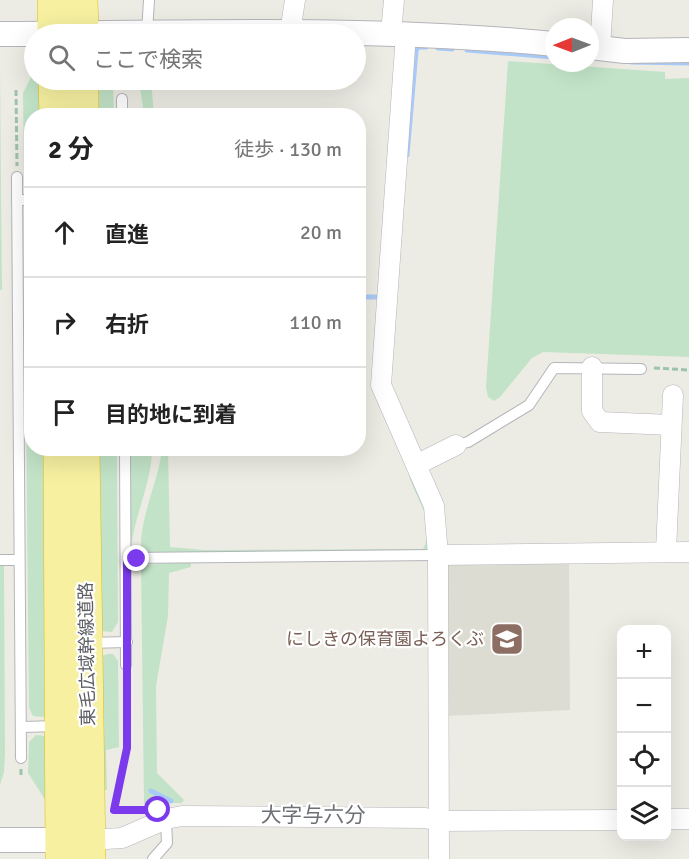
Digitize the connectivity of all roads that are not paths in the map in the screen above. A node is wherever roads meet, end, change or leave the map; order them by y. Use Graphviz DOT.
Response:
graph roads {
  1 [pos="54,0"];
  2 [pos="81,0"];
  3 [pos="149,0"];
  4 [pos="295,0"];
  5 [pos="394,0"];
  6 [pos="603,0"];
  7 [pos="54,24"];
  8 [pos="82,24"];
  9 [pos="148,24"];
  10 [pos="291,24"];
  11 [pos="599,24"];
  12 [pos="366,33"];
  13 [pos="399,33"];
  14 [pos="0,34"];
  15 [pos="24,34"];
  16 [pos="545,43"];
  17 [pos="599,47"];
  18 [pos="689,50"];
  19 [pos="55,90"];
  20 [pos="82,90"];
  21 [pos="122,99"];
  22 [pos="56,108"];
  23 [pos="82,108"];
  24 [pos="122,108"];
  25 [pos="17,177"];
  26 [pos="16,200"];
  27 [pos="24,200"];
  28 [pos="592,367"];
  29 [pos="642,368"];
  30 [pos="673,395"];
  31 [pos="677,419"];
  32 [pos="456,445"];
  33 [pos="60,456"];
  34 [pos="83,456"];
  35 [pos="125,456"];
  36 [pos="416,465"];
  37 [pos="666,551"];
  38 [pos="689,552"];
  39 [pos="438,555"];
  40 [pos="127,558"];
  41 [pos="0,560"];
  42 [pos="20,560"];
  43 [pos="127,642"];
  44 [pos="87,644"];
  45 [pos="126,665"];
  46 [pos="62,726"];
  47 [pos="22,727"];
  48 [pos="21,758"];
  49 [pos="166,819"];
  50 [pos="671,819"];
  51 [pos="689,819"];
  52 [pos="617,820"];
  53 [pos="439,821"];
  54 [pos="0,840"];
  55 [pos="75,850"];
  56 [pos="153,859"];
  57 [pos="439,859"];
  1 -- 7 [label="highway"];
  2 -- 8 [label="highway"];
  3 -- 9 [label="lane"];
  4 -- 10 [label="street"];
  5 -- 13 [label="street"];
  6 -- 11 [label="street"];
  12 -- 13 [label="street"];
  13 -- 16 [label="street"];
  13 -- 36 [label="street"];
  14 -- 15 [label="street"];
  17 -- 18 [label="street"];
  19 -- 22 [label="highway"];
  20 -- 23 [label="highway"];
  21 -- 24 [label="lane"];
  25 -- 26 [label="lane"];
  26 -- 27 [label="lane"];
  26 -- 42 [label="lane"];
  28 -- 29 [label="lane"];
  28 -- 31 [label="street"];
  28 -- 32 [label="lane"];
  30 -- 31 [label="street"];
  31 -- 37 [label="street"];
  32 -- 36 [label="street"];
  33 -- 46 [label="highway, 東毛広域幹線道路"];
  34 -- 44 [label="highway, 東毛広域幹線道路"];
  35 -- 40 [label="lane"];
  36 -- 39 [label="street"];
  37 -- 38 [label="street"];
  37 -- 39 [label="street"];
  39 -- 40 [label="lane"];
  39 -- 53 [label="street"];
  40 -- 43 [label="lane"];
  41 -- 42 [label="lane"];
  42 -- 47 [label="lane"];
  43 -- 44 [label="lane"];
  43 -- 45 [label="lane"];
  44 -- 55 [label="highway, 東毛広域幹線道路"];
  46 -- 47 [label="lane"];
  46 -- 55 [label="highway, 東毛広域幹線道路"];
  47 -- 48 [label="lane"];
  49 -- 53 [label="street"];
  49 -- 55 [label="street"];
  49 -- 56 [label="lane"];
  50 -- 51 [label="street"];
  52 -- 53 [label="street"];
  53 -- 57 [label="street"];
  54 -- 55 [label="street"];
}
